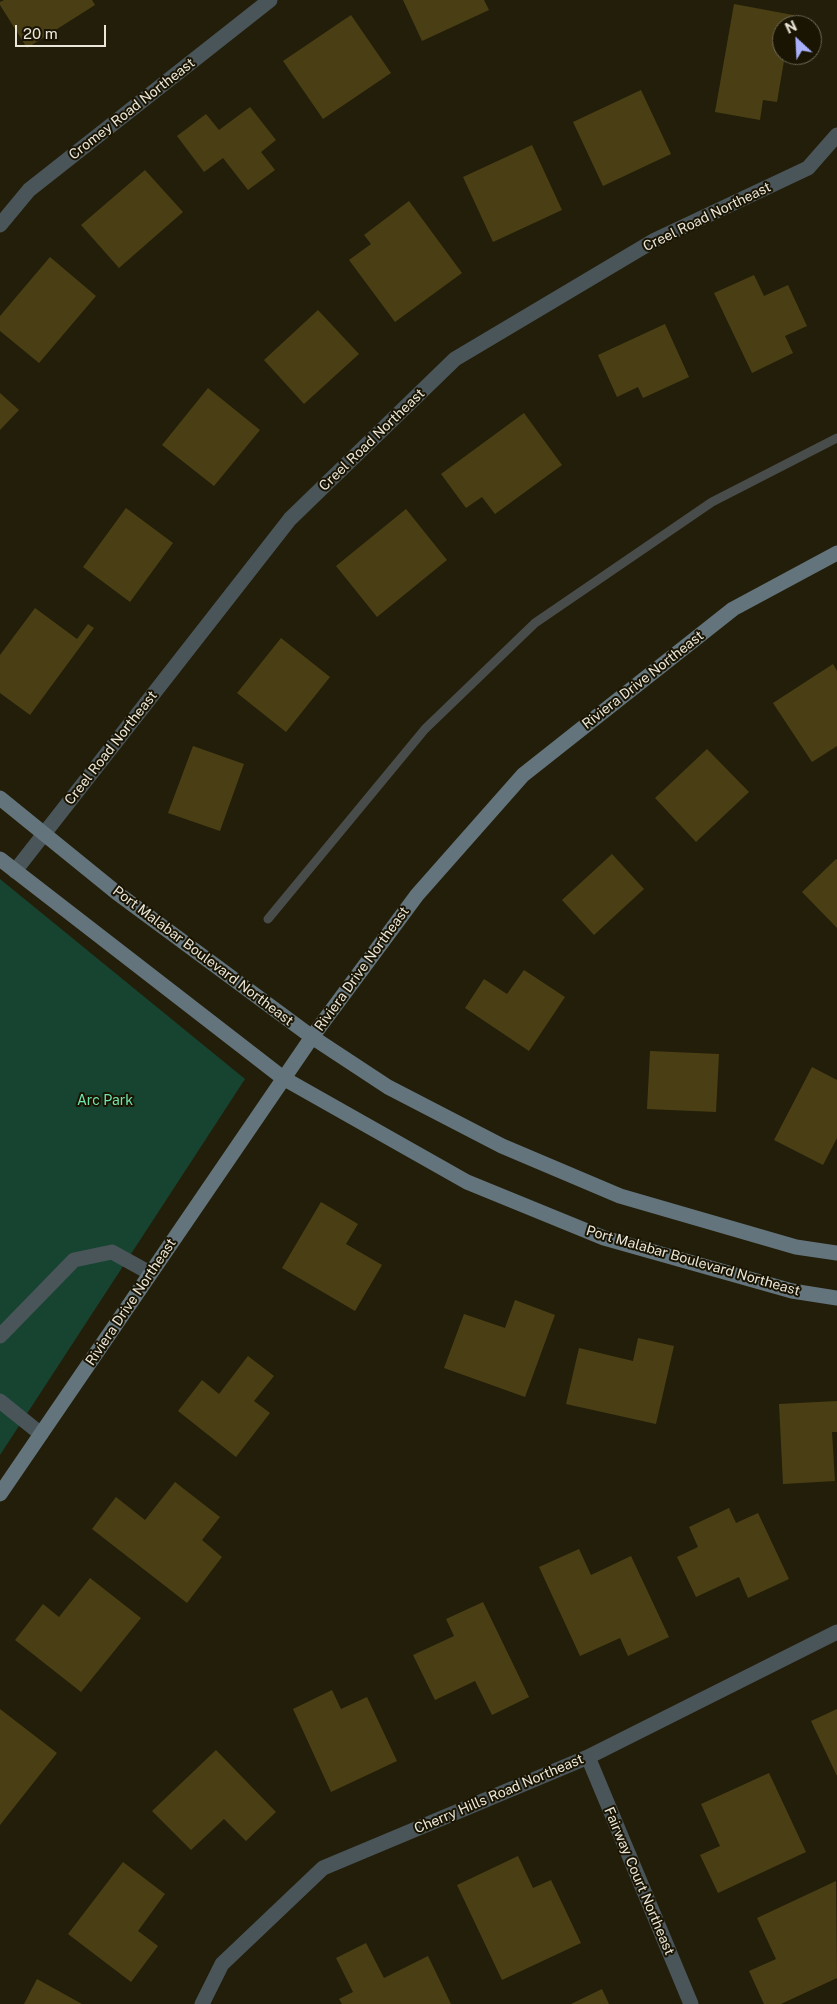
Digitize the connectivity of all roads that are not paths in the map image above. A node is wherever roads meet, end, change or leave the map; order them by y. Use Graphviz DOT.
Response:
graph roads {
  1 [pos="270,0"];
  2 [pos="837,135"];
  3 [pos="0,225"];
  4 [pos="837,553"];
  5 [pos="0,798"];
  6 [pos="44,833"];
  7 [pos="0,859"];
  8 [pos="15,872"];
  9 [pos="312,1037"];
  10 [pos="282,1078"];
  11 [pos="837,1253"];
  12 [pos="150,1273"];
  13 [pos="837,1298"];
  14 [pos="0,1336"];
  15 [pos="0,1401"];
  16 [pos="41,1434"];
  17 [pos="0,1494"];
  18 [pos="837,1632"];
  19 [pos="588,1757"];
  20 [pos="202,2004"];
  21 [pos="691,2004"];
  1 -- 3 [label="street, Cromey Road Northeast"];
  2 -- 6 [label="street, Creel Road Northeast"];
  4 -- 9 [label="street, Riviera Drive Northeast"];
  5 -- 6 [label="street, Port Malabar Boulevard Northeast"];
  6 -- 8 [label="street, Creel Road Northeast"];
  6 -- 9 [label="street, Port Malabar Boulevard Northeast"];
  7 -- 8 [label="street, Port Malabar Boulevard Northeast"];
  8 -- 10 [label="street, Port Malabar Boulevard Northeast"];
  9 -- 10 [label="street, Riviera Drive Northeast"];
  9 -- 11 [label="street, Port Malabar Boulevard Northeast"];
  10 -- 12 [label="street, Riviera Drive Northeast"];
  10 -- 13 [label="street, Port Malabar Boulevard Northeast"];
  12 -- 14 [label="street"];
  12 -- 16 [label="street, Riviera Drive Northeast"];
  15 -- 16 [label="street"];
  16 -- 17 [label="street, Riviera Drive Northeast"];
  18 -- 19 [label="street, Cherry Hills Road Northeast"];
  19 -- 20 [label="street, Cherry Hills Road Northeast"];
  19 -- 21 [label="street, Fairway Court Northeast"];
}
